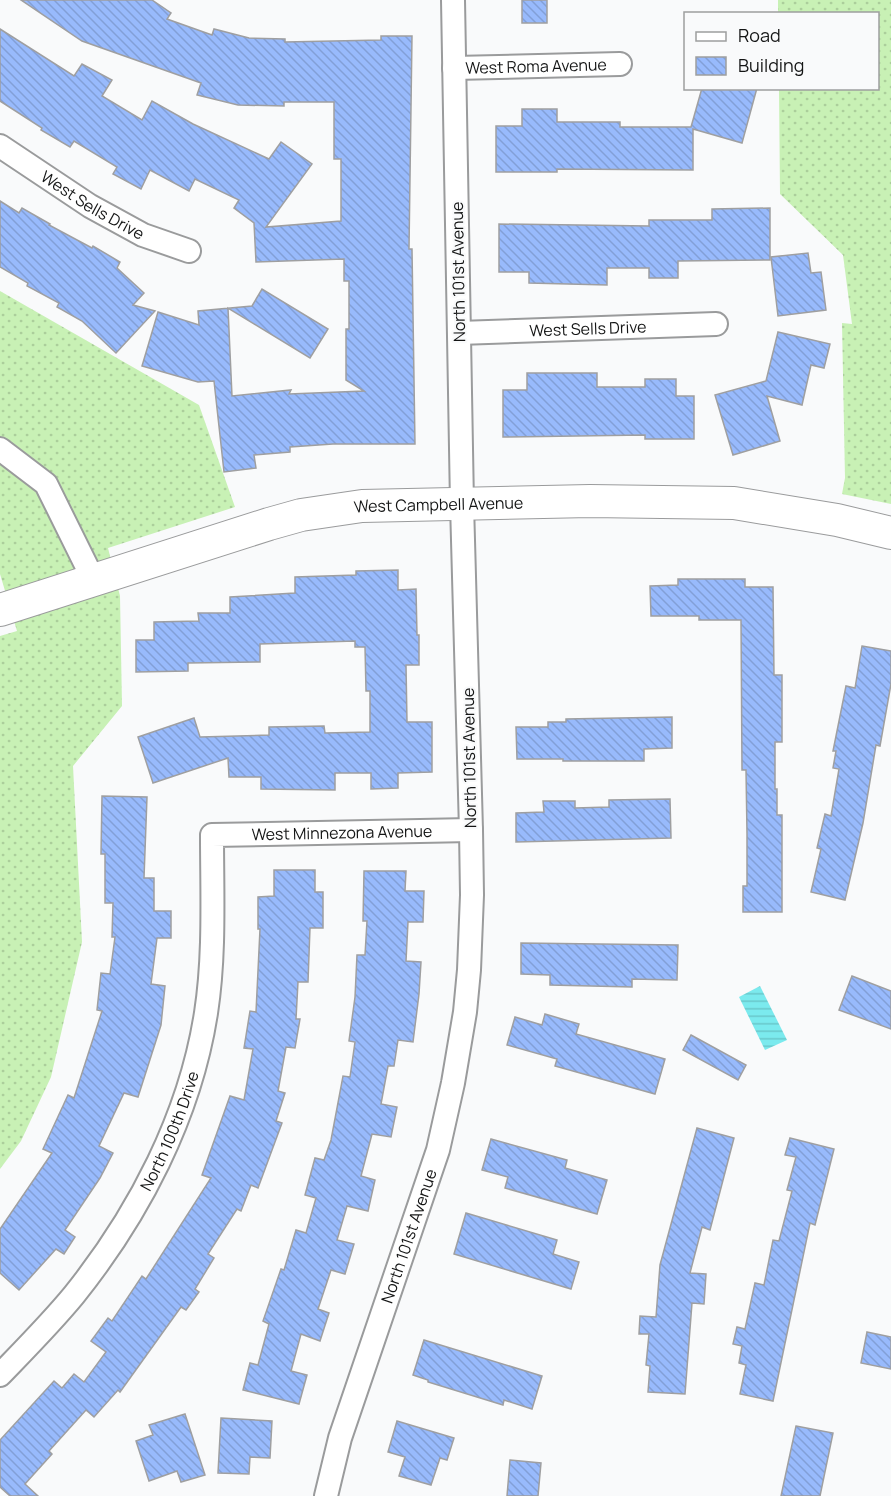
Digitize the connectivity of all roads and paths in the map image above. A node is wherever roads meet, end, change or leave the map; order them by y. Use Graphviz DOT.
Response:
graph roads {
  1 [pos="453,0"];
  2 [pos="620,64"];
  3 [pos="454,68"];
  4 [pos="0,146"];
  5 [pos="189,251"];
  6 [pos="716,324"];
  7 [pos="459,333"];
  8 [pos="0,449"];
  9 [pos="462,504"];
  10 [pos="891,533"];
  11 [pos="93,579"];
  12 [pos="0,610"];
  13 [pos="471,830"];
  14 [pos="212,835"];
  15 [pos="0,1375"];
  16 [pos="326,1496"];
  1 -- 3 [label="street, North 101st Avenue"];
  2 -- 3 [label="street, West Roma Avenue"];
  3 -- 7 [label="street, North 101st Avenue"];
  4 -- 5 [label="street, West Sells Drive"];
  6 -- 7 [label="street, West Sells Drive"];
  7 -- 9 [label="street, North 101st Avenue"];
  8 -- 11 [label="street"];
  9 -- 10 [label="street, West Campbell Avenue"];
  9 -- 11 [label="street, West Campbell Avenue"];
  9 -- 13 [label="street, North 101st Avenue"];
  11 -- 12 [label="street, West Campbell Avenue"];
  13 -- 14 [label="street, West Minnezona Avenue"];
  13 -- 16 [label="street, North 101st Avenue"];
  14 -- 15 [label="street, North 100th Drive"];
}
